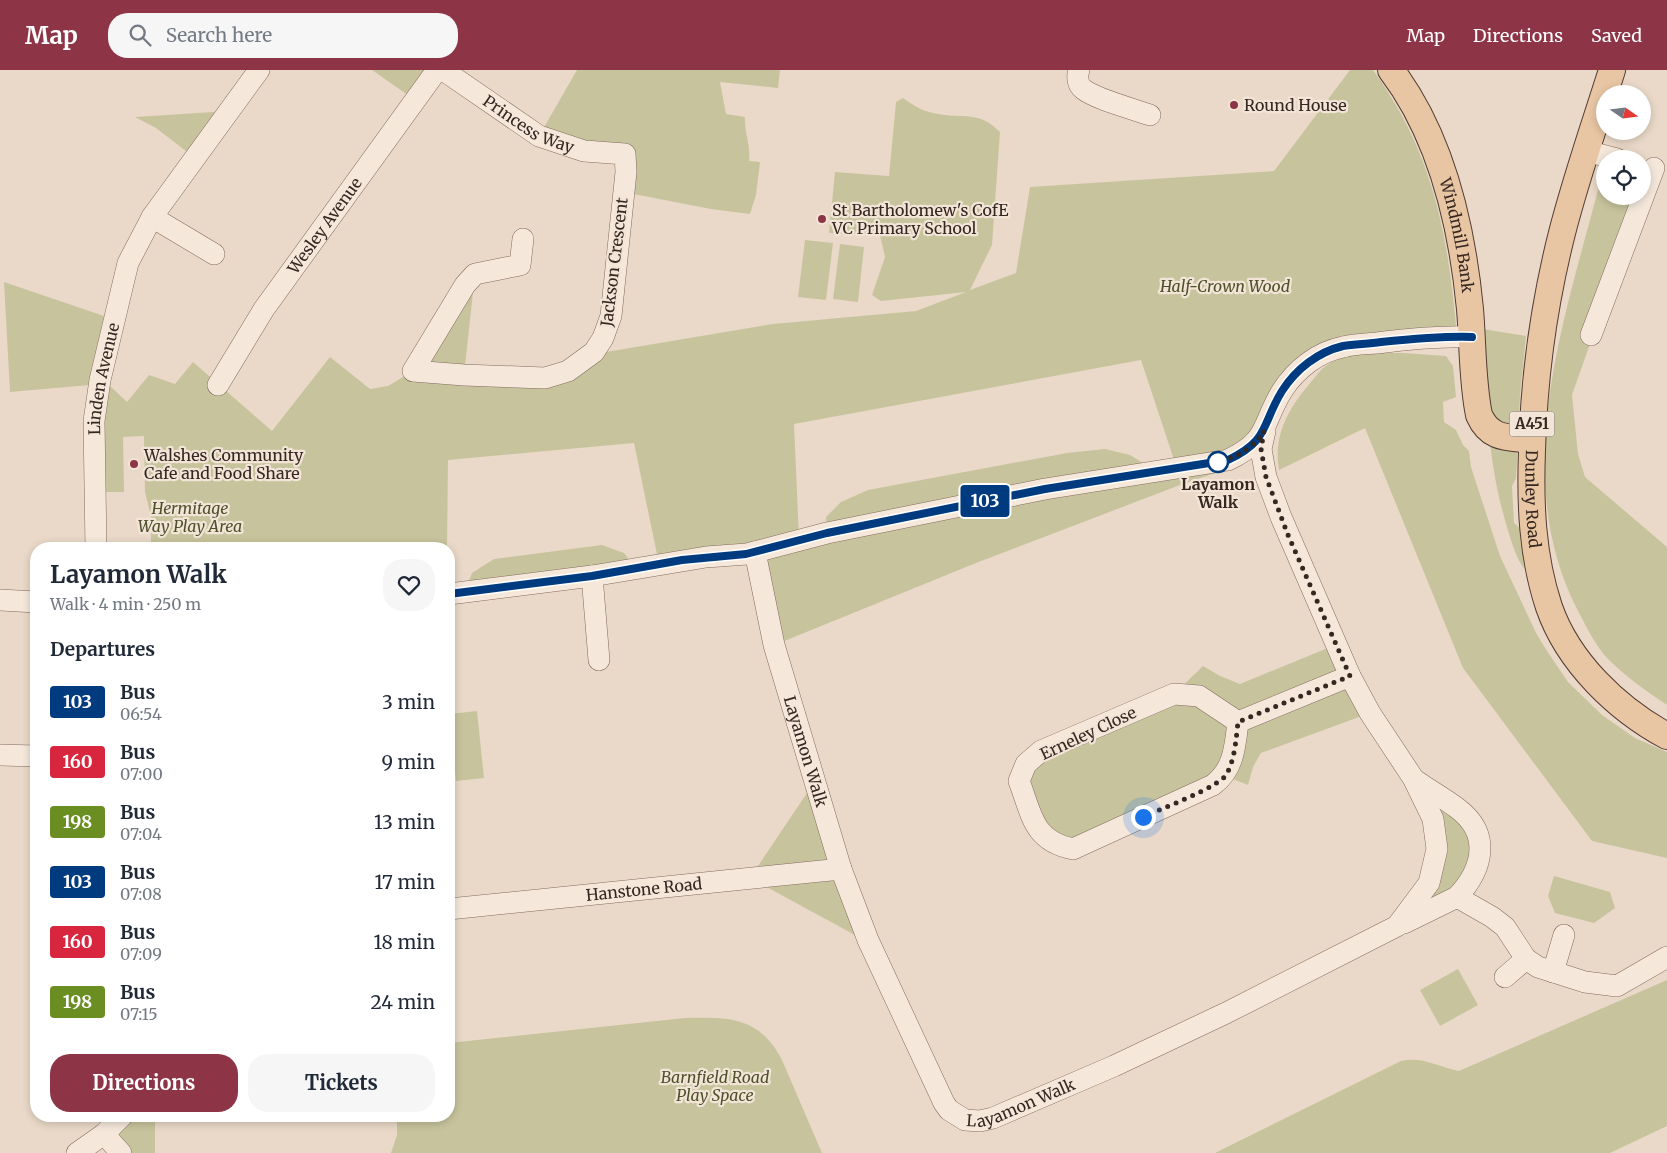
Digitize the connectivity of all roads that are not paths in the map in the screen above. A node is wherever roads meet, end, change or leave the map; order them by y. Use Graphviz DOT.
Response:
graph roads {
  1 [pos="259,70"];
  2 [pos="1079,70"];
  3 [pos="1391,70"];
  4 [pos="1612,70"];
  5 [pos="447,71"];
  6 [pos="1150,115"];
  7 [pos="1586,151"];
  8 [pos="624,154"];
  9 [pos="1596,154"];
  10 [pos="1655,168"];
  11 [pos="152,217"];
  12 [pos="523,239"];
  13 [pos="214,254"];
  14 [pos="1591,335"];
  15 [pos="1472,337"];
  16 [pos="218,385"];
  17 [pos="1264,431"];
  18 [pos="1532,432"];
  19 [pos="96,542"];
  20 [pos="755,552"];
  21 [pos="592,576"];
  22 [pos="455,593"];
  23 [pos="0,600"];
  24 [pos="30,602"];
  25 [pos="599,660"];
  26 [pos="1350,676"];
  27 [pos="1238,722"];
  28 [pos="1667,736"];
  29 [pos="0,755"];
  30 [pos="30,756"];
  31 [pos="1413,778"];
  32 [pos="841,869"];
  33 [pos="1457,897"];
  34 [pos="455,908"];
  35 [pos="1397,926"];
  36 [pos="1564,935"];
  37 [pos="1667,957"];
  38 [pos="1526,959"];
  39 [pos="1552,972"];
  40 [pos="1505,978"];
  41 [pos="116,1122"];
  42 [pos="104,1134"];
  43 [pos="76,1153"];
  44 [pos="121,1153"];
  1 -- 11 [label="street, Linden Avenue"];
  2 -- 6 [label="street"];
  3 -- 15 [label="main road, Windmill Bank"];
  4 -- 7 [label="main road, Dunley Road / A451"];
  5 -- 8 [label="street, Princess Way"];
  5 -- 16 [label="street, Wesley Avenue"];
  7 -- 9 [label="street"];
  7 -- 18 [label="main road, Dunley Road / A451"];
  8 -- 12 [label="street, Jackson Crescent"];
  10 -- 14 [label="street"];
  11 -- 13 [label="street"];
  11 -- 19 [label="street, Linden Avenue"];
  15 -- 17 [label="street"];
  15 -- 18 [label="main road, Windmill Bank"];
  17 -- 20 [label="street"];
  17 -- 26 [label="street, Layamon Walk"];
  18 -- 28 [label="main road, Dunley Road / A451"];
  20 -- 21 [label="street"];
  20 -- 32 [label="street, Layamon Walk"];
  21 -- 22 [label="street"];
  21 -- 25 [label="street"];
  23 -- 24 [label="street"];
  26 -- 27 [label="street"];
  26 -- 31 [label="street, Layamon Walk"];
  27 -- 27 [label="street, Erneley Close"];
  29 -- 30 [label="street"];
  31 -- 33 [label="street, Layamon Walk"];
  31 -- 35 [label="street, Layamon Walk"];
  32 -- 34 [label="street, Hanstone Road"];
  32 -- 35 [label="street, Layamon Walk"];
  33 -- 35 [label="street"];
  33 -- 38 [label="street"];
  36 -- 39 [label="street"];
  37 -- 39 [label="street"];
  38 -- 39 [label="street"];
  38 -- 40 [label="street"];
  41 -- 42 [label="street"];
  42 -- 43 [label="street"];
  42 -- 44 [label="street"];
}
